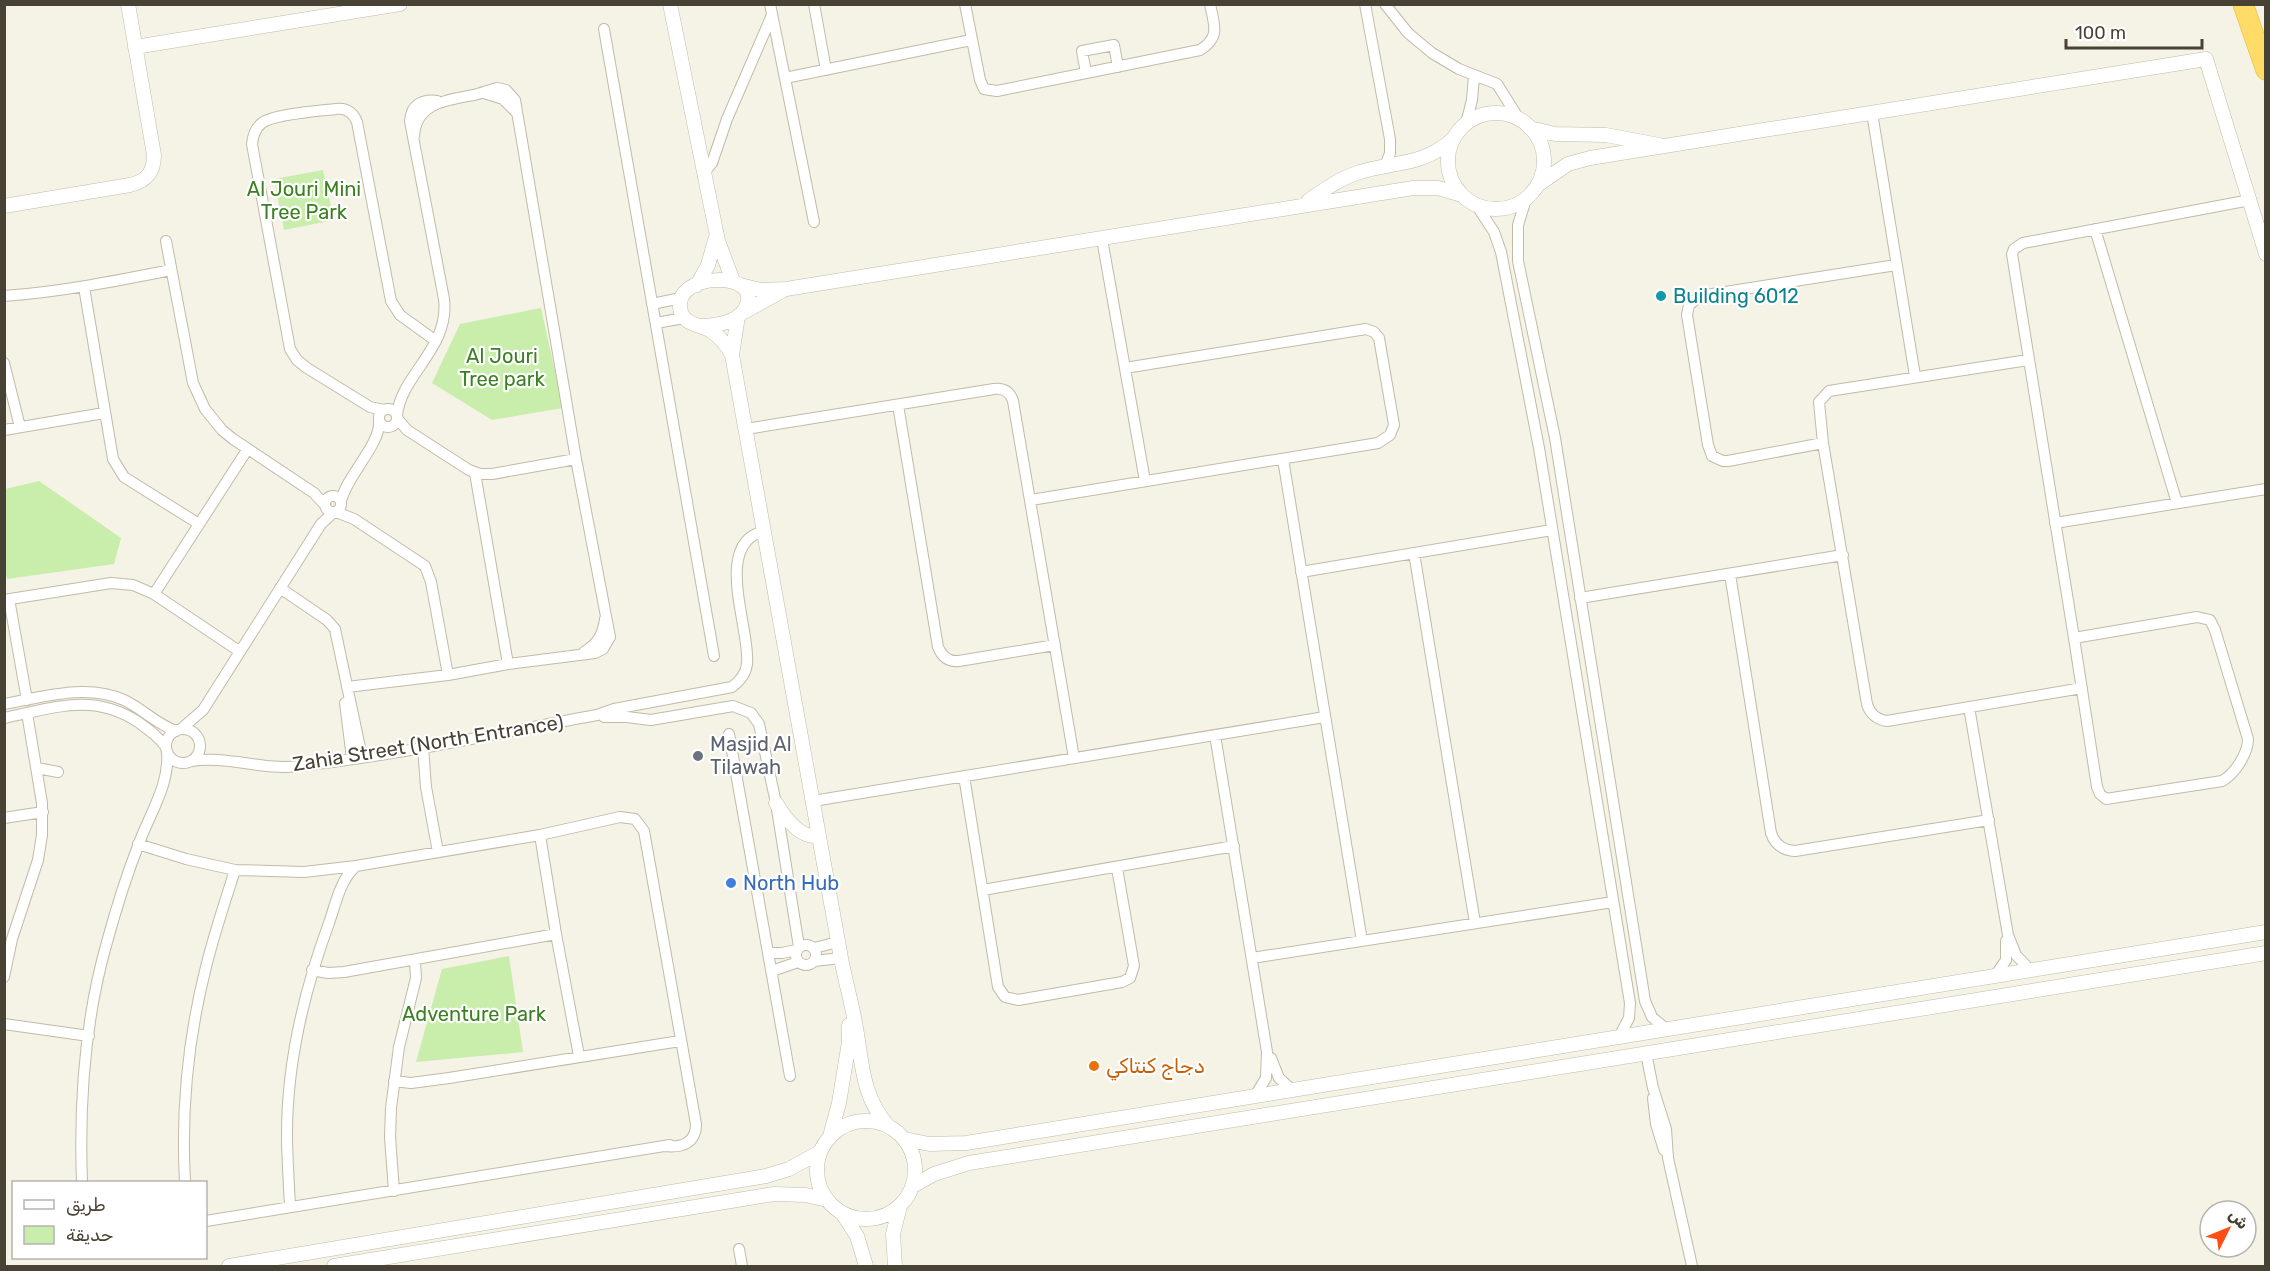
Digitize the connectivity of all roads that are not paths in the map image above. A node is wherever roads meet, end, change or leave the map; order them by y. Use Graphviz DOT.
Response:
graph roads {
  1 [pos="128,4"];
  2 [pos="400,4"];
  3 [pos="670,4"];
  4 [pos="814,4"];
  5 [pos="965,4"];
  6 [pos="1210,4"];
  7 [pos="1365,4"];
  8 [pos="1385,4"];
  9 [pos="2242,4"];
  10 [pos="2254,4"];
  11 [pos="771,10"];
  12 [pos="604,29"];
  13 [pos="971,40"];
  14 [pos="135,47"];
  15 [pos="2265,48"];
  16 [pos="1118,67"];
  17 [pos="826,70"];
  18 [pos="2265,70"];
  19 [pos="1086,73"];
  20 [pos="1474,76"];
  21 [pos="785,78"];
  22 [pos="1872,113"];
  23 [pos="1466,123"];
  24 [pos="1525,124"];
  25 [pos="1453,139"];
  26 [pos="1664,146"];
  27 [pos="1385,168"];
  28 [pos="703,174"];
  29 [pos="1539,184"];
  30 [pos="1462,195"];
  31 [pos="1526,199"];
  32 [pos="2250,200"];
  33 [pos="1304,204"];
  34 [pos="4,206"];
  35 [pos="1477,206"];
  36 [pos="814,222"];
  37 [pos="2095,229"];
  38 [pos="716,231"];
  39 [pos="1102,239"];
  40 [pos="166,241"];
  41 [pos="2265,254"];
  42 [pos="1896,265"];
  43 [pos="171,270"];
  44 [pos="737,283"];
  45 [pos="697,285"];
  46 [pos="84,287"];
  47 [pos="786,289"];
  48 [pos="4,296"];
  49 [pos="18,296"];
  50 [pos="681,298"];
  51 [pos="4,302"];
  52 [pos="652,304"];
  53 [pos="740,315"];
  54 [pos="684,318"];
  55 [pos="656,324"];
  56 [pos="703,326"];
  57 [pos="436,341"];
  58 [pos="732,355"];
  59 [pos="2028,360"];
  60 [pos="4,363"];
  61 [pos="1125,368"];
  62 [pos="1915,376"];
  63 [pos="400,400"];
  64 [pos="898,405"];
  65 [pos="104,413"];
  66 [pos="382,415"];
  67 [pos="394,422"];
  68 [pos="20,428"];
  69 [pos="746,429"];
  70 [pos="4,430"];
  71 [pos="377,436"];
  72 [pos="1823,443"];
  73 [pos="247,450"];
  74 [pos="576,459"];
  75 [pos="1283,459"];
  76 [pos="475,473"];
  77 [pos="1145,481"];
  78 [pos="2265,489"];
  79 [pos="1030,500"];
  80 [pos="2177,503"];
  81 [pos="333,504"];
  82 [pos="2055,523"];
  83 [pos="199,524"];
  84 [pos="1552,530"];
  85 [pos="764,531"];
  86 [pos="1414,554"];
  87 [pos="1843,555"];
  88 [pos="1301,572"];
  89 [pos="1731,574"];
  90 [pos="280,588"];
  91 [pos="154,594"];
  92 [pos="1580,598"];
  93 [pos="7,599"];
  94 [pos="2074,638"];
  95 [pos="1055,645"];
  96 [pos="239,651"];
  97 [pos="714,656"];
  98 [pos="508,664"];
  99 [pos="448,675"];
  100 [pos="347,687"];
  101 [pos="2082,688"];
  102 [pos="717,691"];
  103 [pos="27,700"];
  104 [pos="659,702"];
  105 [pos="4,704"];
  106 [pos="1970,707"];
  107 [pos="718,709"];
  108 [pos="202,710"];
  109 [pos="27,713"];
  110 [pos="597,715"];
  111 [pos="1325,717"];
  112 [pos="4,718"];
  113 [pos="660,719"];
  114 [pos="178,730"];
  115 [pos="729,734"];
  116 [pos="1215,735"];
  117 [pos="199,740"];
  118 [pos="420,748"];
  119 [pos="167,749"];
  120 [pos="357,758"];
  121 [pos="1074,758"];
  122 [pos="222,760"];
  123 [pos="189,762"];
  124 [pos="37,768"];
  125 [pos="58,772"];
  126 [pos="964,776"];
  127 [pos="164,786"];
  128 [pos="813,801"];
  129 [pos="776,803"];
  130 [pos="43,812"];
  131 [pos="4,818"];
  132 [pos="1989,820"];
  133 [pos="540,835"];
  134 [pos="819,836"];
  135 [pos="138,844"];
  136 [pos="1234,846"];
  137 [pos="438,852"];
  138 [pos="356,866"];
  139 [pos="1117,868"];
  140 [pos="235,870"];
  141 [pos="327,870"];
  142 [pos="341,890"];
  143 [pos="983,890"];
  144 [pos="1613,902"];
  145 [pos="1476,923"];
  146 [pos="2265,932"];
  147 [pos="556,934"];
  148 [pos="2008,935"];
  149 [pos="1362,941"];
  150 [pos="838,942"];
  151 [pos="8,944"];
  152 [pos="814,948"];
  153 [pos="768,953"];
  154 [pos="798,953"];
  155 [pos="2265,953"];
  156 [pos="1252,958"];
  157 [pos="416,961"];
  158 [pos="814,961"];
  159 [pos="842,965"];
  160 [pos="312,970"];
  161 [pos="2030,970"];
  162 [pos="772,971"];
  163 [pos="1995,975"];
  164 [pos="4,977"];
  165 [pos="4,1024"];
  166 [pos="1666,1029"];
  167 [pos="89,1036"];
  168 [pos="1619,1037"];
  169 [pos="680,1041"];
  170 [pos="1267,1053"];
  171 [pos="1647,1053"];
  172 [pos="579,1056"];
  173 [pos="790,1076"];
  174 [pos="394,1082"];
  175 [pos="1292,1090"];
  176 [pos="1255,1096"];
  177 [pos="888,1126"];
  178 [pos="830,1136"];
  179 [pos="905,1139"];
  180 [pos="820,1152"];
  181 [pos="82,1181"];
  182 [pos="185,1181"];
  183 [pos="913,1186"];
  184 [pos="394,1191"];
  185 [pos="827,1200"];
  186 [pos="900,1206"];
  187 [pos="290,1207"];
  188 [pos="843,1213"];
  189 [pos="207,1221"];
  190 [pos="739,1249"];
  191 [pos="229,1266"];
  192 [pos="334,1266"];
  193 [pos="742,1266"];
  194 [pos="866,1266"];
  195 [pos="896,1266"];
  196 [pos="1692,1266"];
  1 -- 14 [label="street"];
  2 -- 14 [label="street"];
  3 -- 28 [label="street"];
  4 -- 17 [label="street"];
  5 -- 13 [label="street"];
  6 -- 16 [label="street"];
  7 -- 27 [label="street"];
  8 -- 20 [label="street"];
  9 -- 18 [label="highway"];
  10 -- 15 [label="highway"];
  11 -- 21 [label="street"];
  11 -- 28 [label="street"];
  12 -- 52 [label="street"];
  13 -- 17 [label="street"];
  13 -- 19 [label="street"];
  14 -- 34 [label="street"];
  16 -- 19 [label="street"];
  16 -- 19 [label="street"];
  17 -- 21 [label="street"];
  20 -- 23 [label="street"];
  20 -- 24 [label="street"];
  21 -- 36 [label="street"];
  22 -- 26 [label="street"];
  22 -- 32 [label="street"];
  22 -- 42 [label="street"];
  23 -- 24 [label="street"];
  23 -- 25 [label="street"];
  24 -- 26 [label="street"];
  24 -- 29 [label="street"];
  25 -- 27 [label="street"];
  25 -- 30 [label="street"];
  26 -- 29 [label="street"];
  27 -- 33 [label="street"];
  28 -- 38 [label="street"];
  29 -- 31 [label="street"];
  30 -- 33 [label="street"];
  30 -- 35 [label="street"];
  31 -- 35 [label="street"];
  31 -- 92 [label="street"];
  32 -- 37 [label="street"];
  32 -- 41 [label="street"];
  33 -- 39 [label="street"];
  35 -- 84 [label="street"];
  37 -- 59 [label="street"];
  37 -- 80 [label="street"];
  38 -- 44 [label="street"];
  38 -- 45 [label="street"];
  39 -- 47 [label="street"];
  39 -- 61 [label="street"];
  40 -- 43 [label="street"];
  42 -- 62 [label="street"];
  42 -- 72 [label="street"];
  43 -- 46 [label="street"];
  43 -- 73 [label="street"];
  44 -- 45 [label="street"];
  44 -- 47 [label="street"];
  44 -- 53 [label="street"];
  45 -- 50 [label="street"];
  46 -- 49 [label="street"];
  46 -- 65 [label="street"];
  47 -- 53 [label="street"];
  48 -- 49 [label="street"];
  49 -- 51 [label="street"];
  50 -- 52 [label="street"];
  50 -- 54 [label="street"];
  52 -- 55 [label="street"];
  53 -- 56 [label="street"];
  53 -- 58 [label="street"];
  54 -- 55 [label="street"];
  54 -- 56 [label="street"];
  55 -- 97 [label="street"];
  56 -- 58 [label="street"];
  57 -- 63 [label="street"];
  57 -- 66 [label="street"];
  57 -- 74 [label="street"];
  58 -- 69 [label="street"];
  59 -- 62 [label="street"];
  59 -- 82 [label="street"];
  60 -- 68 [label="street"];
  61 -- 75 [label="street"];
  61 -- 77 [label="street"];
  62 -- 72 [label="street"];
  63 -- 66 [label="street"];
  63 -- 67 [label="street"];
  64 -- 69 [label="street"];
  64 -- 79 [label="street"];
  64 -- 95 [label="street"];
  65 -- 68 [label="street"];
  65 -- 83 [label="street"];
  66 -- 67 [label="street"];
  66 -- 67 [label="street"];
  66 -- 71 [label="street"];
  67 -- 71 [label="street"];
  67 -- 76 [label="street"];
  68 -- 70 [label="street"];
  69 -- 85 [label="street"];
  71 -- 81 [label="street"];
  72 -- 87 [label="street"];
  73 -- 81 [label="street"];
  73 -- 83 [label="street"];
  74 -- 76 [label="street"];
  74 -- 98 [label="street"];
  75 -- 77 [label="street"];
  75 -- 88 [label="street"];
  76 -- 98 [label="street"];
  77 -- 79 [label="street"];
  78 -- 80 [label="street"];
  79 -- 95 [label="street"];
  80 -- 82 [label="street"];
  81 -- 90 [label="street"];
  81 -- 99 [label="street"];
  82 -- 94 [label="street"];
  83 -- 91 [label="street"];
  84 -- 86 [label="street"];
  84 -- 144 [label="street"];
  85 -- 102 [label="street"];
  85 -- 128 [label="street"];
  86 -- 88 [label="street"];
  86 -- 145 [label="street"];
  87 -- 89 [label="street"];
  87 -- 106 [label="street"];
  88 -- 111 [label="street"];
  89 -- 92 [label="street"];
  89 -- 132 [label="street"];
  90 -- 96 [label="street"];
  90 -- 100 [label="street"];
  91 -- 93 [label="street"];
  91 -- 96 [label="street"];
  92 -- 166 [label="street"];
  93 -- 103 [label="street"];
  94 -- 101 [label="street"];
  94 -- 101 [label="street"];
  95 -- 121 [label="street"];
  96 -- 108 [label="street"];
  98 -- 99 [label="street"];
  99 -- 100 [label="street"];
  100 -- 120 [label="street"];
  101 -- 106 [label="street"];
  102 -- 104 [label="street"];
  102 -- 107 [label="street"];
  103 -- 105 [label="street"];
  103 -- 114 [label="street"];
  104 -- 110 [label="street"];
  104 -- 113 [label="street"];
  106 -- 132 [label="street"];
  107 -- 113 [label="street"];
  107 -- 129 [label="street"];
  108 -- 114 [label="street"];
  108 -- 117 [label="street"];
  109 -- 112 [label="street"];
  109 -- 119 [label="street"];
  109 -- 124 [label="street"];
  110 -- 113 [label="street"];
  110 -- 118 [label="street, Zahia Street (North Entrance)"];
  111 -- 116 [label="street"];
  111 -- 149 [label="street"];
  114 -- 117 [label="street"];
  114 -- 119 [label="street"];
  115 -- 153 [label="street"];
  116 -- 121 [label="street"];
  116 -- 136 [label="street"];
  117 -- 122 [label="street"];
  117 -- 123 [label="street"];
  118 -- 120 [label="street, Zahia Street (North Entrance)"];
  118 -- 137 [label="street"];
  119 -- 123 [label="street"];
  119 -- 127 [label="street"];
  120 -- 122 [label="street, Zahia Street (North Entrance)"];
  121 -- 126 [label="street"];
  122 -- 123 [label="street, Zahia Street (North Entrance)"];
  123 -- 127 [label="street"];
  124 -- 125 [label="street"];
  124 -- 130 [label="street"];
  126 -- 128 [label="street"];
  126 -- 143 [label="street"];
  127 -- 135 [label="street"];
  128 -- 134 [label="street"];
  129 -- 134 [label="street"];
  129 -- 154 [label="street"];
  130 -- 131 [label="street"];
  130 -- 151 [label="street"];
  132 -- 148 [label="street"];
  133 -- 137 [label="street"];
  133 -- 147 [label="street"];
  133 -- 169 [label="street"];
  134 -- 150 [label="street"];
  135 -- 140 [label="street"];
  135 -- 167 [label="street"];
  136 -- 139 [label="street"];
  136 -- 156 [label="street"];
  137 -- 138 [label="street"];
  138 -- 141 [label="street"];
  138 -- 142 [label="street"];
  139 -- 143 [label="street"];
  139 -- 143 [label="street"];
  140 -- 141 [label="street"];
  140 -- 182 [label="street"];
  141 -- 142 [label="street"];
  142 -- 160 [label="street"];
  144 -- 145 [label="street"];
  144 -- 168 [label="street"];
  145 -- 149 [label="street"];
  146 -- 161 [label="street"];
  147 -- 157 [label="street"];
  147 -- 172 [label="street"];
  148 -- 161 [label="street"];
  148 -- 163 [label="street"];
  149 -- 156 [label="street"];
  150 -- 152 [label="street"];
  150 -- 159 [label="street"];
  151 -- 164 [label="street"];
  152 -- 154 [label="street"];
  152 -- 158 [label="street"];
  153 -- 154 [label="street"];
  153 -- 162 [label="street"];
  154 -- 158 [label="street"];
  154 -- 162 [label="street"];
  155 -- 171 [label="street"];
  156 -- 170 [label="street"];
  157 -- 160 [label="street"];
  157 -- 174 [label="street"];
  158 -- 159 [label="street"];
  159 -- 177 [label="street"];
  159 -- 178 [label="street"];
  160 -- 187 [label="street"];
  161 -- 163 [label="street"];
  162 -- 173 [label="street"];
  163 -- 166 [label="street"];
  165 -- 167 [label="street"];
  166 -- 168 [label="street"];
  167 -- 181 [label="street"];
  168 -- 175 [label="street"];
  169 -- 172 [label="street"];
  169 -- 184 [label="street"];
  170 -- 175 [label="street"];
  170 -- 176 [label="street"];
  171 -- 183 [label="street"];
  171 -- 196 [label="street"];
  172 -- 174 [label="street"];
  174 -- 184 [label="street"];
  175 -- 176 [label="street"];
  176 -- 179 [label="street"];
  177 -- 178 [label="street"];
  177 -- 179 [label="street"];
  178 -- 180 [label="street"];
  179 -- 183 [label="street"];
  180 -- 185 [label="street"];
  180 -- 191 [label="street"];
  183 -- 186 [label="street"];
  184 -- 187 [label="street"];
  185 -- 188 [label="street"];
  185 -- 192 [label="street"];
  186 -- 188 [label="street"];
  186 -- 195 [label="street"];
  187 -- 189 [label="street"];
  188 -- 194 [label="street"];
  190 -- 193 [label="street"];
}
